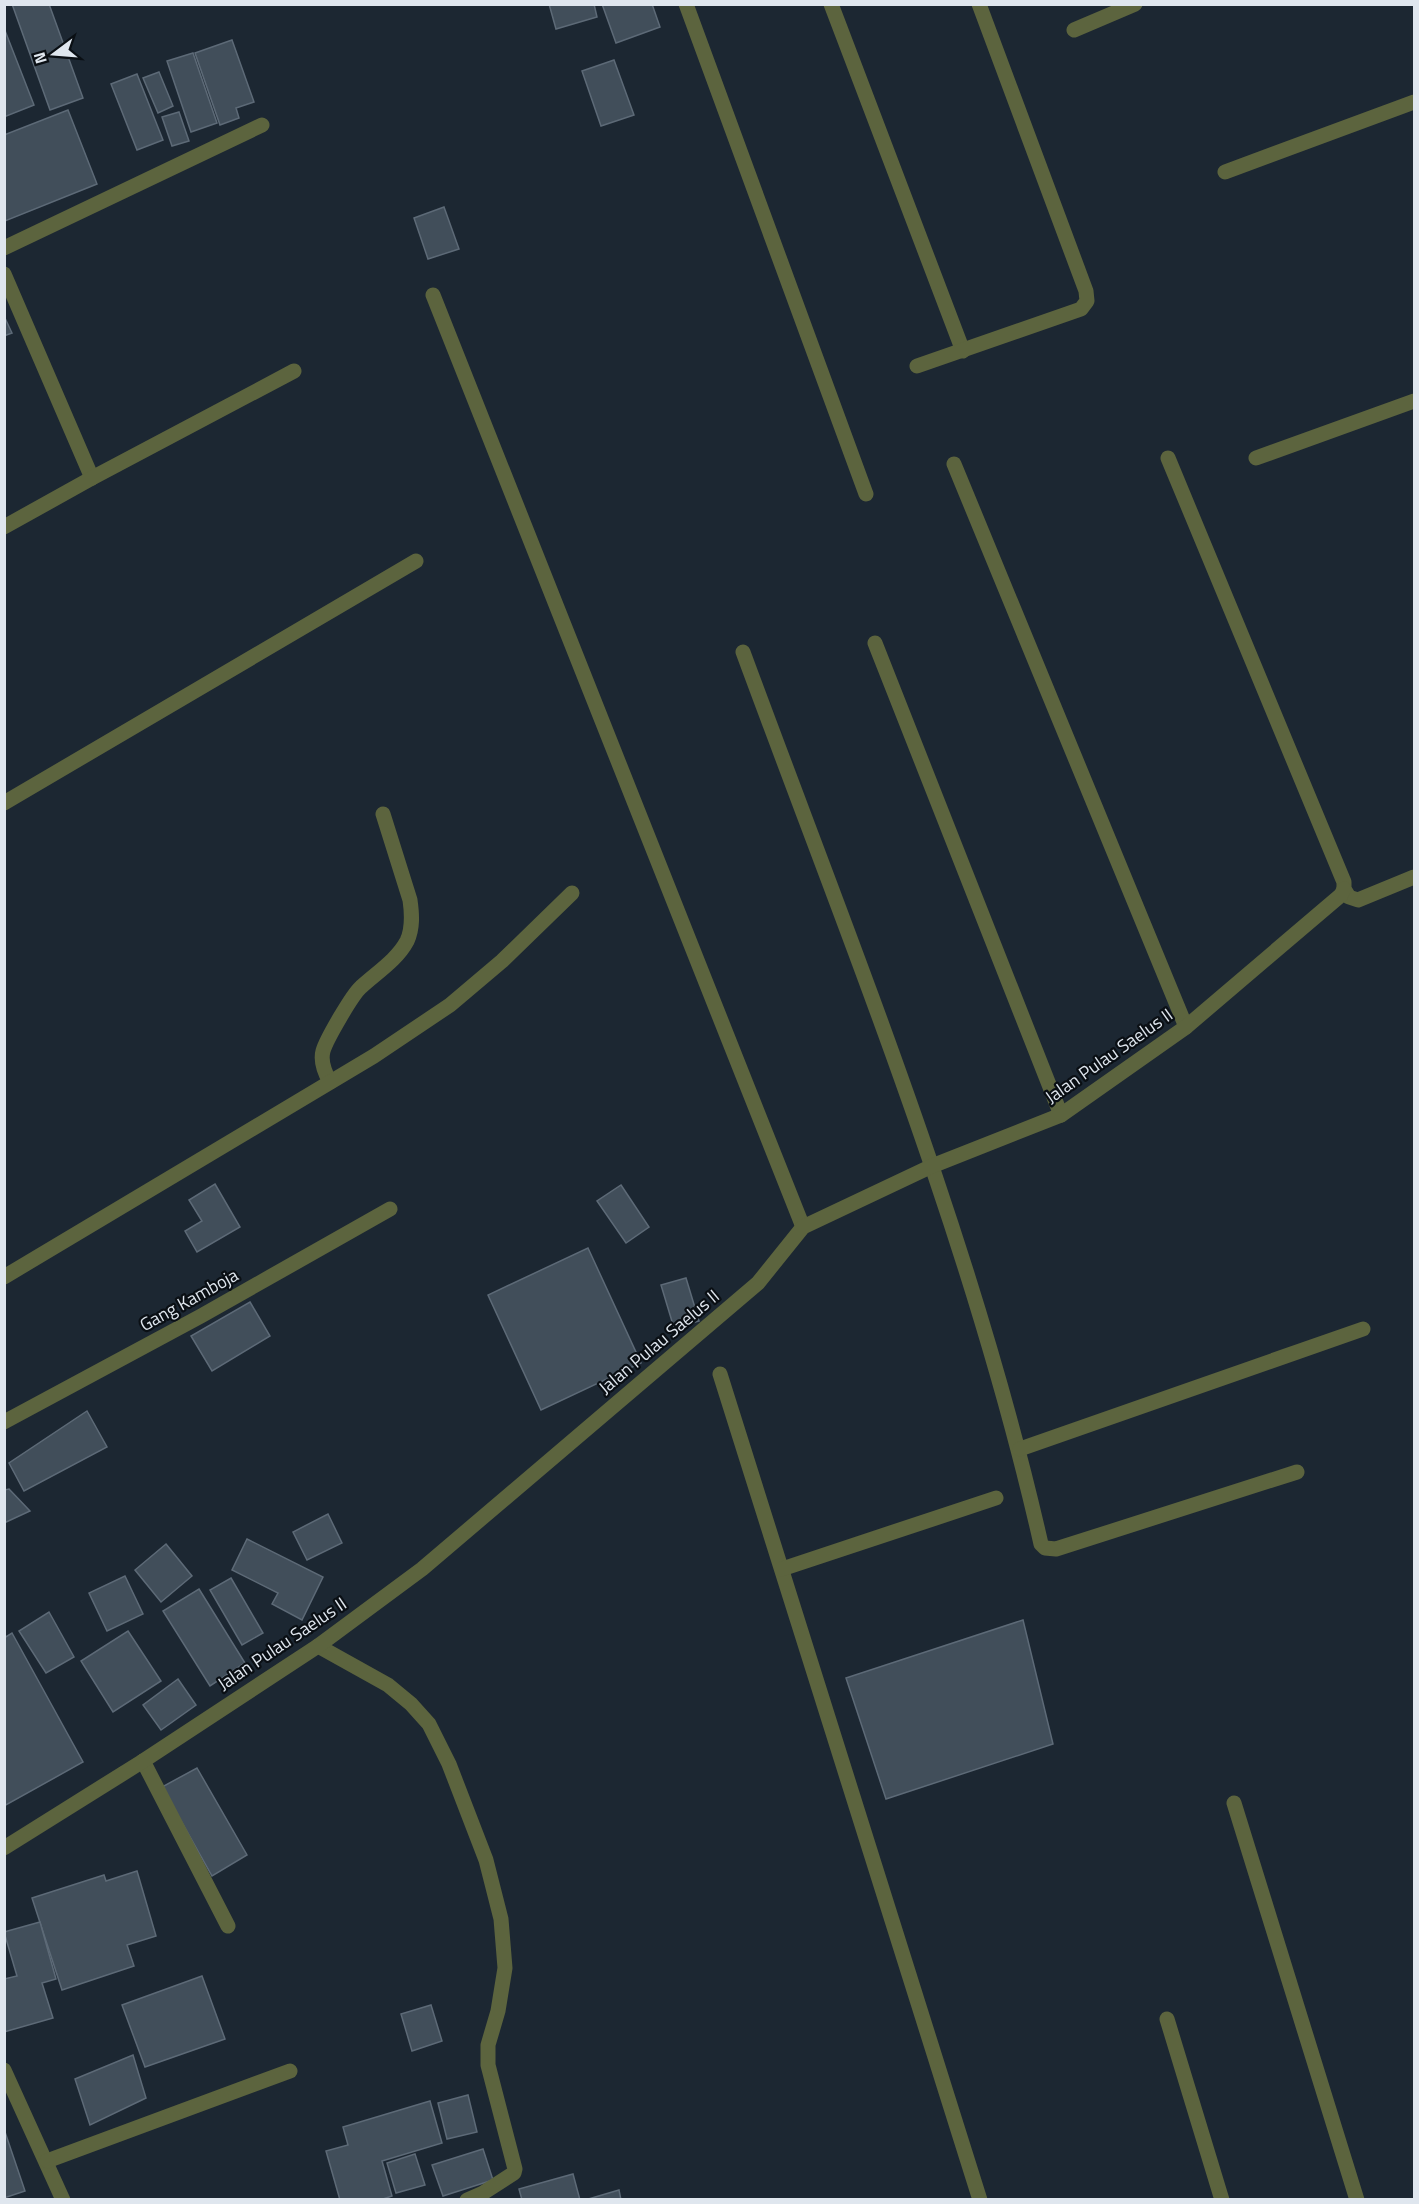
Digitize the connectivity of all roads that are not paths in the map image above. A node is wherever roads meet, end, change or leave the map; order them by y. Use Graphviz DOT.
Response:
graph roads {
  1 [pos="686,4"];
  2 [pos="831,4"];
  3 [pos="979,4"];
  4 [pos="1136,4"];
  5 [pos="1074,30"];
  6 [pos="1414,102"];
  7 [pos="262,125"];
  8 [pos="1225,172"];
  9 [pos="4,248"];
  10 [pos="4,274"];
  11 [pos="433,296"];
  12 [pos="963,351"];
  13 [pos="917,366"];
  14 [pos="294,371"];
  15 [pos="1414,401"];
  16 [pos="1168,458"];
  17 [pos="1256,458"];
  18 [pos="954,464"];
  19 [pos="92,478"];
  20 [pos="866,494"];
  21 [pos="4,527"];
  22 [pos="416,561"];
  23 [pos="876,643"];
  24 [pos="743,652"];
  25 [pos="4,803"];
  26 [pos="383,814"];
  27 [pos="1414,877"];
  28 [pos="1344,889"];
  29 [pos="572,893"];
  30 [pos="1186,1027"];
  31 [pos="330,1082"];
  32 [pos="1061,1115"];
  33 [pos="932,1166"];
  34 [pos="390,1209"];
  35 [pos="802,1227"];
  36 [pos="4,1277"];
  37 [pos="1363,1329"];
  38 [pos="720,1374"];
  39 [pos="4,1422"];
  40 [pos="1020,1449"];
  41 [pos="1297,1472"];
  42 [pos="996,1498"];
  43 [pos="782,1569"];
  44 [pos="318,1646"];
  45 [pos="143,1761"];
  46 [pos="1234,1803"];
  47 [pos="4,1848"];
  48 [pos="228,1926"];
  49 [pos="1167,2019"];
  50 [pos="4,2070"];
  51 [pos="290,2071"];
  52 [pos="47,2161"];
  53 [pos="484,2196"];
  54 [pos="63,2199"];
  55 [pos="467,2199"];
  56 [pos="980,2199"];
  57 [pos="1222,2199"];
  58 [pos="1357,2199"];
  1 -- 20 [label="street"];
  2 -- 12 [label="street"];
  3 -- 12 [label="street"];
  4 -- 5 [label="street"];
  6 -- 8 [label="street"];
  7 -- 9 [label="street"];
  10 -- 19 [label="street"];
  11 -- 35 [label="street"];
  12 -- 13 [label="street"];
  14 -- 19 [label="street"];
  15 -- 17 [label="street"];
  16 -- 28 [label="street"];
  18 -- 30 [label="street"];
  19 -- 21 [label="street"];
  22 -- 25 [label="street"];
  23 -- 32 [label="street"];
  24 -- 33 [label="street"];
  26 -- 31 [label="street"];
  27 -- 28 [label="street"];
  28 -- 30 [label="street, Jalan Pulau Saelus II"];
  29 -- 31 [label="street"];
  30 -- 32 [label="street, Jalan Pulau Saelus II"];
  31 -- 36 [label="street"];
  32 -- 33 [label="street, Jalan Pulau Saelus II"];
  33 -- 35 [label="street, Jalan Pulau Saelus II"];
  33 -- 40 [label="street"];
  34 -- 39 [label="street, Gang Kamboja"];
  35 -- 44 [label="street, Jalan Pulau Saelus II"];
  37 -- 40 [label="street"];
  38 -- 43 [label="street"];
  40 -- 41 [label="street"];
  42 -- 43 [label="street"];
  43 -- 56 [label="street"];
  44 -- 45 [label="street, Jalan Pulau Saelus II"];
  44 -- 53 [label="street"];
  45 -- 47 [label="street, Jalan Pulau Saelus II"];
  45 -- 48 [label="street"];
  46 -- 58 [label="street"];
  49 -- 57 [label="street"];
  50 -- 52 [label="street"];
  51 -- 52 [label="street"];
  52 -- 54 [label="street"];
  53 -- 55 [label="street"];
}
